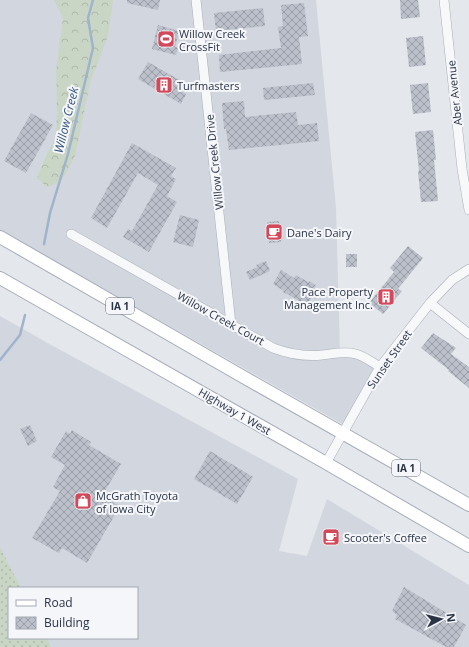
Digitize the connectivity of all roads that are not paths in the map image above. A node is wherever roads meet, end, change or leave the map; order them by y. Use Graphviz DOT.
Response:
graph roads {
  1 [pos="196,0"];
  2 [pos="444,0"];
  3 [pos="469,210"];
  4 [pos="71,234"];
  5 [pos="0,237"];
  6 [pos="469,269"];
  7 [pos="0,278"];
  8 [pos="430,303"];
  9 [pos="231,324"];
  10 [pos="469,334"];
  11 [pos="380,367"];
  12 [pos="342,433"];
  13 [pos="326,463"];
  14 [pos="469,504"];
  15 [pos="469,546"];
  1 -- 9 [label="street, Willow Creek Drive"];
  2 -- 3 [label="street, Aber Avenue"];
  4 -- 9 [label="street, Willow Creek Court"];
  5 -- 12 [label="main road, IA 1"];
  6 -- 8 [label="street, Sunset Street"];
  7 -- 13 [label="main road, Highway 1 West"];
  8 -- 10 [label="street"];
  8 -- 11 [label="street, Sunset Street"];
  9 -- 11 [label="street, Willow Creek Court"];
  11 -- 12 [label="street, Sunset Street"];
  12 -- 13 [label="street, Sunset Street"];
  12 -- 14 [label="main road, IA 1"];
  13 -- 15 [label="main road, Highway 1 West"];
}
